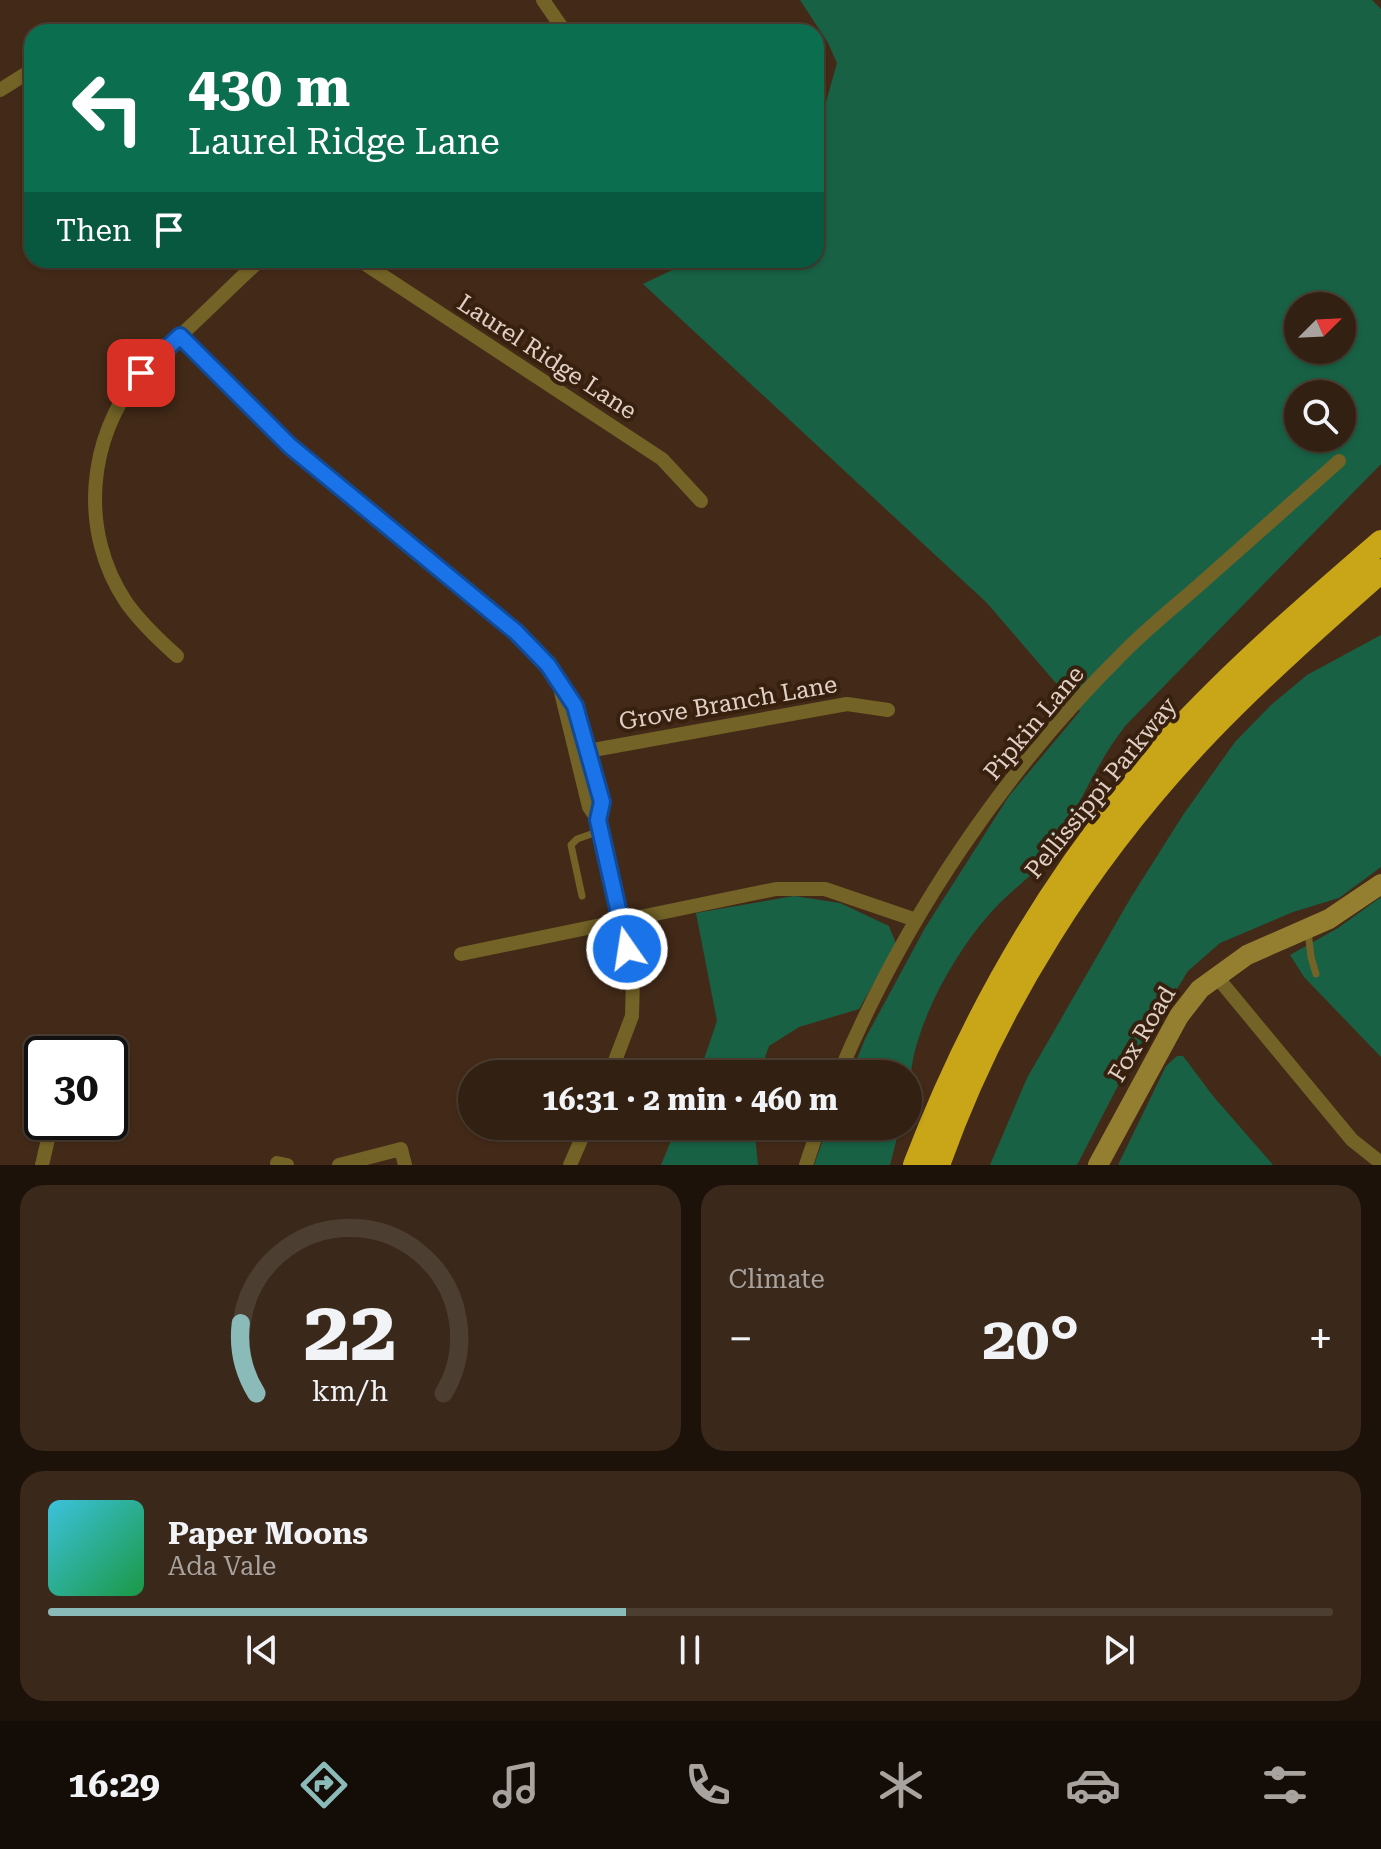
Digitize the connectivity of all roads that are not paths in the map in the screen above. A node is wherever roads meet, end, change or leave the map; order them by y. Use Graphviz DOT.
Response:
graph roads {
  1 [pos="543,0"];
  2 [pos="560,24"];
  3 [pos="24,75"];
  4 [pos="0,90"];
  5 [pos="252,268"];
  6 [pos="371,268"];
  7 [pos="180,336"];
  8 [pos="1339,461"];
  9 [pos="701,501"];
  10 [pos="1381,542"];
  11 [pos="1381,571"];
  12 [pos="177,656"];
  13 [pos="888,710"];
  14 [pos="582,752"];
  15 [pos="599,826"];
  16 [pos="1381,884"];
  17 [pos="582,896"];
  18 [pos="916,920"];
  19 [pos="620,921"];
  20 [pos="1307,928"];
  21 [pos="461,954"];
  22 [pos="1316,974"];
  23 [pos="1217,977"];
  24 [pos="615,1060"];
  25 [pos="845,1060"];
  26 [pos="48,1140"];
  27 [pos="581,1140"];
  28 [pos="814,1140"];
  29 [pos="1381,1163"];
  30 [pos="42,1165"];
  31 [pos="339,1165"];
  32 [pos="405,1165"];
  33 [pos="570,1165"];
  34 [pos="806,1165"];
  35 [pos="915,1165"];
  36 [pos="938,1165"];
  37 [pos="1098,1165"];
  1 -- 2 [label="street"];
  3 -- 4 [label="street"];
  5 -- 7 [label="street"];
  6 -- 9 [label="street, Laurel Ridge Lane"];
  7 -- 12 [label="street"];
  7 -- 14 [label="street"];
  8 -- 18 [label="street, Pipkin Lane"];
  10 -- 35 [label="highway, Pellissippi Parkway"];
  11 -- 36 [label="highway, Pellissippi Parkway"];
  13 -- 14 [label="street, Grove Branch Lane"];
  14 -- 15 [label="street"];
  15 -- 17 [label="lane"];
  15 -- 19 [label="street"];
  16 -- 20 [label="street, Fox Road"];
  18 -- 19 [label="street"];
  18 -- 25 [label="street, Pipkin Lane"];
  19 -- 21 [label="street"];
  19 -- 24 [label="street"];
  20 -- 22 [label="lane"];
  20 -- 23 [label="street, Fox Road"];
  23 -- 29 [label="street"];
  23 -- 37 [label="street, Fox Road"];
  26 -- 30 [label="street"];
  27 -- 33 [label="street"];
  28 -- 34 [label="street"];
  31 -- 32 [label="street"];
}
